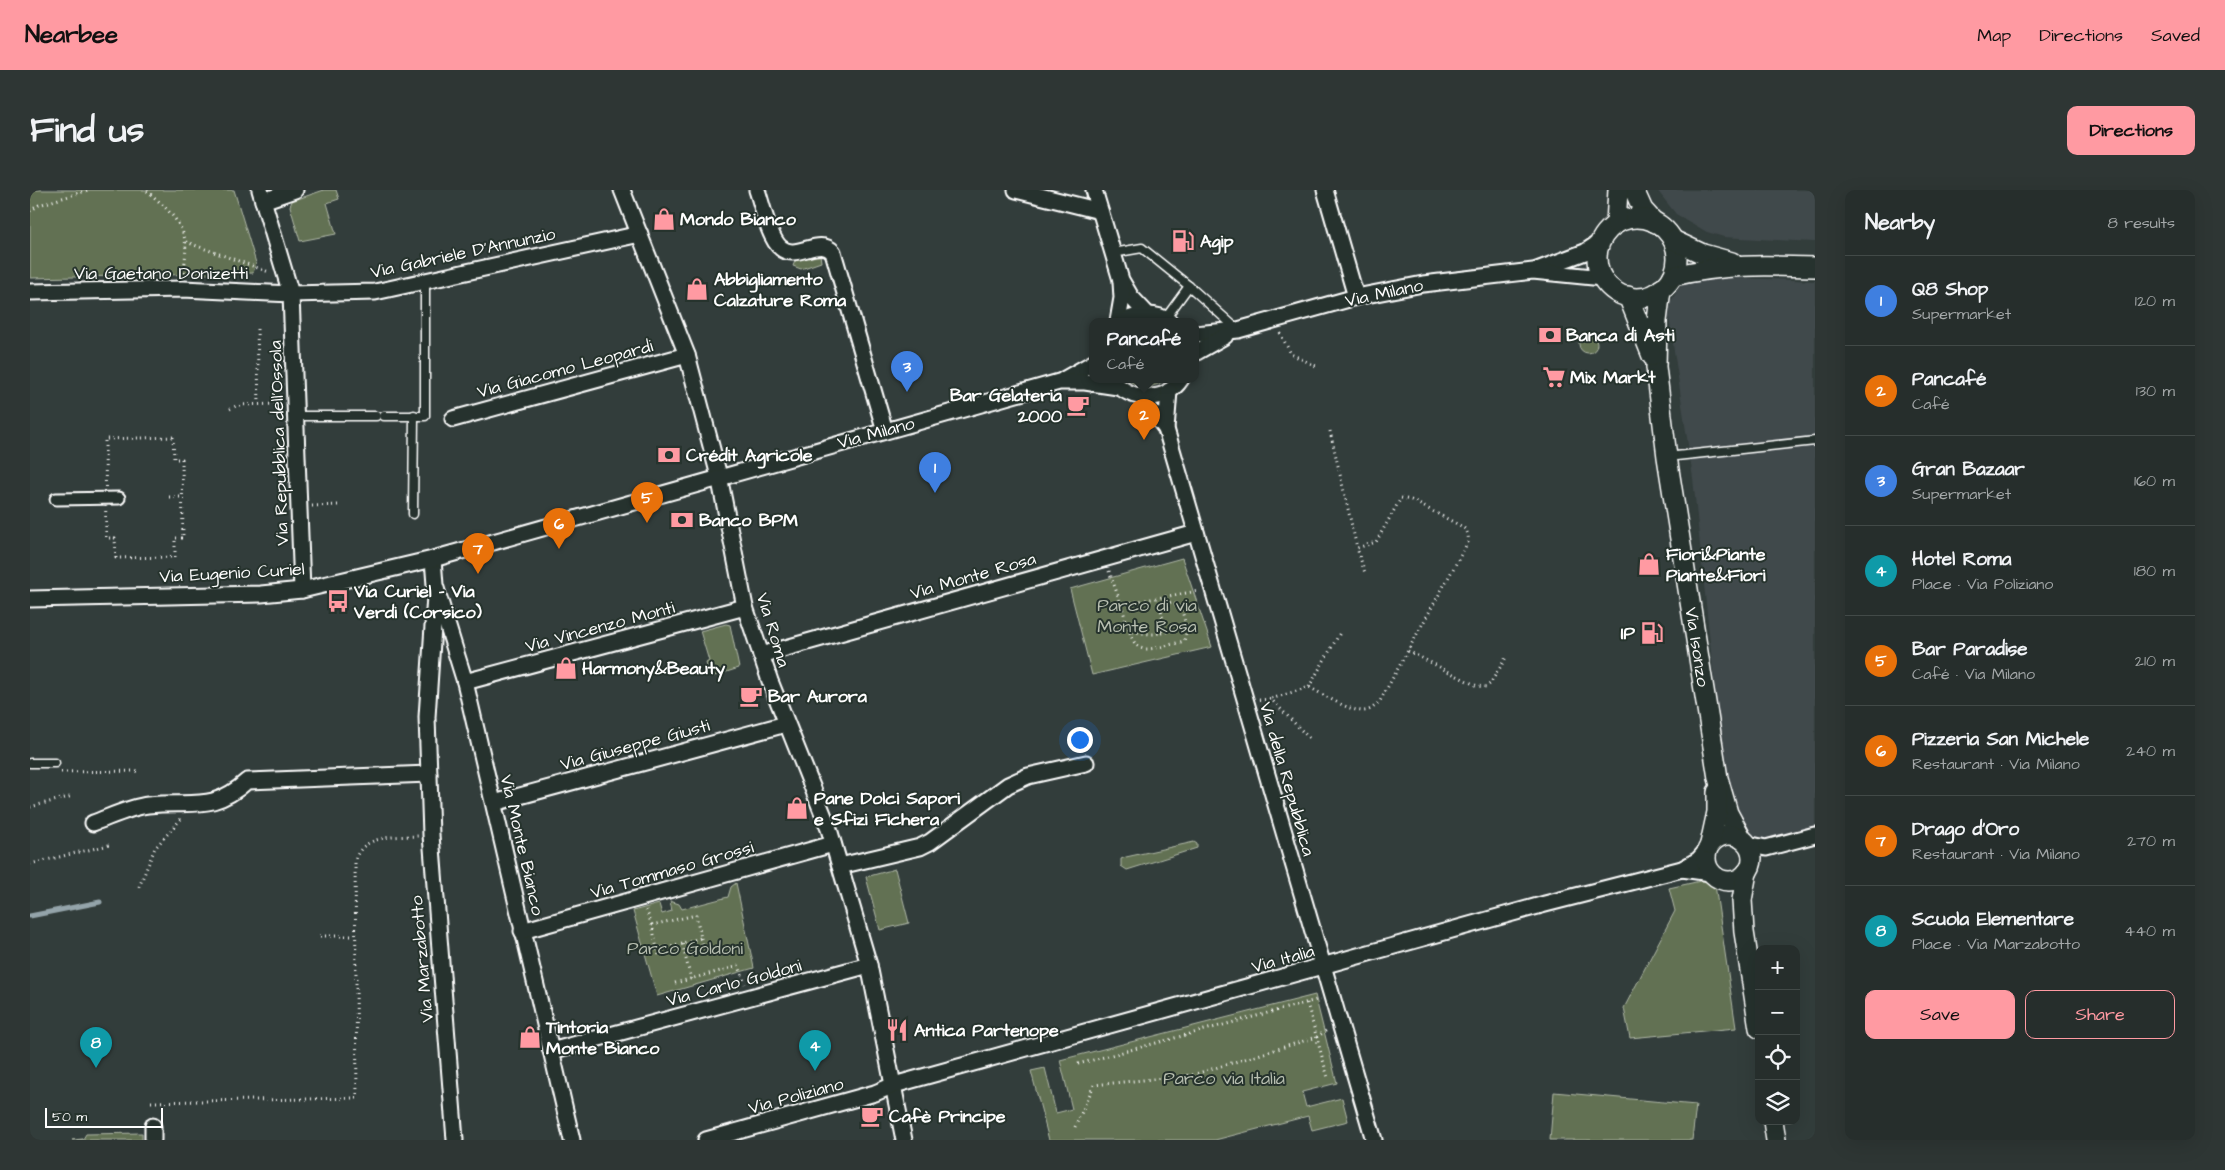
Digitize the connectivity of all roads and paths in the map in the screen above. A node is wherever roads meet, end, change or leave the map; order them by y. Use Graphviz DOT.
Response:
graph roads {
  1 [pos="89,190"];
  2 [pos="146,190"];
  3 [pos="295,190"];
  4 [pos="622,190"];
  5 [pos="757,190"];
  6 [pos="1016,190"];
  7 [pos="1094,190"];
  8 [pos="1325,190"];
  9 [pos="1618,190"];
  10 [pos="1634,190"];
  11 [pos="262,196"];
  12 [pos="30,211"];
  13 [pos="1100,211"];
  14 [pos="1654,222"];
  15 [pos="1616,224"];
  16 [pos="640,234"];
  17 [pos="1673,240"];
  18 [pos="186,242"];
  19 [pos="1600,242"];
  20 [pos="1113,252"];
  21 [pos="1743,264"];
  22 [pos="1815,267"];
  23 [pos="1533,271"];
  24 [pos="286,278"];
  25 [pos="1603,278"];
  26 [pos="1121,280"];
  27 [pos="425,282"];
  28 [pos="1667,282"];
  29 [pos="1189,286"];
  30 [pos="183,289"];
  31 [pos="30,292"];
  32 [pos="291,294"];
  33 [pos="1628,296"];
  34 [pos="1356,297"];
  35 [pos="1148,315"];
  36 [pos="1119,318"];
  37 [pos="1130,318"];
  38 [pos="1159,318"];
  39 [pos="1168,318"];
  40 [pos="1274,321"];
  41 [pos="257,329"];
  42 [pos="1238,330"];
  43 [pos="1199,334"];
  44 [pos="1199,351"];
  45 [pos="687,355"];
  46 [pos="1089,365"];
  47 [pos="1316,366"];
  48 [pos="1656,367"];
  49 [pos="1060,382"];
  50 [pos="1089,382"];
  51 [pos="1115,383"];
  52 [pos="1177,383"];
  53 [pos="1169,392"];
  54 [pos="1142,398"];
  55 [pos="259,404"];
  56 [pos="230,409"];
  57 [pos="296,410"];
  58 [pos="414,416"];
  59 [pos="453,419"];
  60 [pos="1166,429"];
  61 [pos="885,431"];
  62 [pos="1330,432"];
  63 [pos="1815,441"];
  64 [pos="1667,457"];
  65 [pos="720,476"];
  66 [pos="170,497"];
  67 [pos="182,497"];
  68 [pos="106,498"];
  69 [pos="119,498"];
  70 [pos="56,499"];
  71 [pos="338,505"];
  72 [pos="299,507"];
  73 [pos="413,514"];
  74 [pos="1196,533"];
  75 [pos="1357,548"];
  76 [pos="433,558"];
  77 [pos="1105,559"];
  78 [pos="1365,573"];
  79 [pos="435,585"];
  80 [pos="1212,588"];
  81 [pos="302,590"];
  82 [pos="30,599"];
  83 [pos="1121,604"];
  84 [pos="745,607"];
  85 [pos="1187,627"];
  86 [pos="1341,631"];
  87 [pos="1160,633"];
  88 [pos="1130,634"];
  89 [pos="1408,651"];
  90 [pos="761,655"];
  91 [pos="1507,656"];
  92 [pos="465,682"];
  93 [pos="1309,688"];
  94 [pos="786,724"];
  95 [pos="1309,738"];
  96 [pos="30,763"];
  97 [pos="55,763"];
  98 [pos="1086,763"];
  99 [pos="138,771"];
  100 [pos="55,772"];
  101 [pos="429,774"];
  102 [pos="1718,778"];
  103 [pos="73,796"];
  104 [pos="192,803"];
  105 [pos="494,803"];
  106 [pos="30,807"];
  107 [pos="93,823"];
  108 [pos="431,835"];
  109 [pos="1815,835"];
  110 [pos="1744,841"];
  111 [pos="833,844"];
  112 [pos="109,845"];
  113 [pos="1709,847"];
  114 [pos="30,864"];
  115 [pos="840,866"];
  116 [pos="1682,869"];
  117 [pos="1748,872"];
  118 [pos="1714,876"];
  119 [pos="139,887"];
  120 [pos="522,931"];
  121 [pos="1744,932"];
  122 [pos="320,936"];
  123 [pos="355,936"];
  124 [pos="701,938"];
  125 [pos="682,943"];
  126 [pos="657,949"];
  127 [pos="704,950"];
  128 [pos="660,958"];
  129 [pos="869,965"];
  130 [pos="1324,967"];
  131 [pos="691,979"];
  132 [pos="674,983"];
  133 [pos="1332,996"];
  134 [pos="749,999"];
  135 [pos="1307,1002"];
  136 [pos="1755,1002"];
  137 [pos="1340,1021"];
  138 [pos="1316,1037"];
  139 [pos="550,1051"];
  140 [pos="1078,1064"];
  141 [pos="1328,1078"];
  142 [pos="894,1085"];
  143 [pos="151,1102"];
  144 [pos="1774,1125"];
  145 [pos="1075,1127"];
  146 [pos="456,1140"];
  147 [pos="572,1140"];
  148 [pos="706,1140"];
  149 [pos="904,1140"];
  150 [pos="1374,1140"];
  151 [pos="1776,1140"];
  1 -- 12 [label="path"];
  2 -- 18 [label="path"];
  3 -- 11 [label="street"];
  4 -- 16 [label="street, Via Roma"];
  5 -- 61 [label="street"];
  6 -- 13 [label="street"];
  7 -- 13 [label="street"];
  8 -- 34 [label="street"];
  9 -- 15 [label="street"];
  10 -- 14 [label="street"];
  11 -- 24 [label="street, Via Repubblica dell'Ossola"];
  13 -- 20 [label="street"];
  14 -- 15 [label="street"];
  14 -- 17 [label="street"];
  15 -- 19 [label="street"];
  16 -- 27 [label="street, Via Gabriele D'Annunzio"];
  16 -- 45 [label="street, Via Roma"];
  17 -- 21 [label="street"];
  17 -- 28 [label="street"];
  18 -- 24 [label="path"];
  18 -- 30 [label="path"];
  19 -- 23 [label="street, Via Milano"];
  19 -- 25 [label="street"];
  20 -- 26 [label="street"];
  20 -- 29 [label="lane"];
  21 -- 22 [label="street"];
  21 -- 28 [label="street"];
  23 -- 25 [label="street, Via Milano"];
  23 -- 34 [label="street, Via Milano"];
  24 -- 32 [label="street, Via Repubblica dell'Ossola"];
  25 -- 33 [label="street"];
  26 -- 35 [label="street"];
  26 -- 36 [label="street"];
  27 -- 32 [label="street, Via Gabriele D'Annunzio"];
  27 -- 58 [label="lane"];
  28 -- 33 [label="street"];
  28 -- 48 [label="street, Via Isonzo"];
  29 -- 39 [label="lane"];
  29 -- 42 [label="lane"];
  30 -- 31 [label="street, Via Gaetano Donizetti"];
  30 -- 32 [label="street, Via Gaetano Donizetti"];
  32 -- 57 [label="street, Via Repubblica dell'Ossola"];
  33 -- 48 [label="street, Via Isonzo"];
  34 -- 40 [label="street, Via Milano"];
  35 -- 37 [label="street"];
  35 -- 38 [label="street"];
  40 -- 42 [label="street, Via Milano"];
  40 -- 47 [label="path"];
  41 -- 55 [label="path"];
  42 -- 43 [label="street, Via Milano"];
  42 -- 44 [label="street, Via Milano"];
  45 -- 59 [label="street, Via Giacomo Leopardi"];
  45 -- 65 [label="street, Via Roma"];
  46 -- 49 [label="street, Via Milano"];
  48 -- 64 [label="street, Via Isonzo"];
  49 -- 50 [label="street, Via Milano"];
  49 -- 61 [label="street, Via Milano"];
  51 -- 54 [label="street, Via Milano"];
  52 -- 53 [label="street"];
  53 -- 54 [label="street"];
  53 -- 60 [label="street, Via della Repubblica"];
  54 -- 60 [label="street, Via della Repubblica"];
  55 -- 56 [label="path"];
  55 -- 57 [label="path"];
  57 -- 58 [label="lane"];
  57 -- 72 [label="street, Via Repubblica dell'Ossola"];
  58 -- 73 [label="lane"];
  60 -- 74 [label="street, Via della Repubblica"];
  61 -- 65 [label="street, Via Milano"];
  62 -- 75 [label="path"];
  63 -- 64 [label="lane"];
  64 -- 102 [label="street, Via Isonzo"];
  65 -- 76 [label="street, Via Milano"];
  65 -- 84 [label="street, Via Roma"];
  66 -- 67 [label="path"];
  67 -- 68 [label="path"];
  67 -- 68 [label="path"];
  68 -- 69 [label="street"];
  68 -- 70 [label="street"];
  71 -- 72 [label="path"];
  72 -- 81 [label="street, Via Repubblica dell'Ossola"];
  74 -- 77 [label="street, Via Monte Rosa"];
  74 -- 80 [label="street, Via della Repubblica"];
  75 -- 78 [label="path"];
  75 -- 89 [label="path"];
  76 -- 79 [label="street, Via Monte Bianco"];
  76 -- 81 [label="street, Via Eugenio Curiel"];
  77 -- 83 [label="path"];
  77 -- 90 [label="street, Via Monte Rosa"];
  79 -- 92 [label="street, Via Monte Bianco"];
  79 -- 101 [label="street, Via Marzabotto"];
  80 -- 83 [label="path"];
  80 -- 130 [label="street, Via della Repubblica"];
  81 -- 82 [label="street, Via Eugenio Curiel"];
  83 -- 88 [label="path"];
  84 -- 90 [label="street, Via Roma"];
  84 -- 92 [label="street, Via Vincenzo Monti"];
  85 -- 87 [label="path"];
  85 -- 87 [label="path"];
  85 -- 88 [label="path"];
  86 -- 93 [label="path"];
  87 -- 88 [label="path"];
  89 -- 91 [label="path"];
  89 -- 93 [label="path"];
  90 -- 94 [label="street, Via Roma"];
  92 -- 105 [label="street, Via Monte Bianco"];
  93 -- 95 [label="path"];
  94 -- 105 [label="street, Via Giuseppe Giusti"];
  94 -- 111 [label="street, Via Roma"];
  96 -- 97 [label="lane"];
  98 -- 115 [label="street"];
  99 -- 100 [label="path"];
  101 -- 104 [label="street"];
  101 -- 108 [label="street, Via Marzabotto"];
  102 -- 110 [label="street, Via Isonzo"];
  102 -- 113 [label="street, Via Isonzo"];
  103 -- 106 [label="path"];
  104 -- 107 [label="street"];
  104 -- 119 [label="path"];
  105 -- 120 [label="street, Via Monte Bianco"];
  108 -- 123 [label="path"];
  108 -- 146 [label="street, Via Marzabotto"];
  109 -- 110 [label="street"];
  110 -- 113 [label="street"];
  110 -- 117 [label="street"];
  111 -- 115 [label="street, Via Roma"];
  111 -- 120 [label="street, Via Tommaso Grossi"];
  112 -- 114 [label="path"];
  113 -- 116 [label="street, Via Italia"];
  113 -- 118 [label="street"];
  115 -- 129 [label="street, Via Roma"];
  116 -- 118 [label="street, Via Italia"];
  116 -- 130 [label="street, Via Italia"];
  117 -- 118 [label="street"];
  117 -- 121 [label="street"];
  118 -- 121 [label="street"];
  120 -- 139 [label="street, Via Monte Bianco"];
  121 -- 136 [label="street"];
  122 -- 123 [label="path"];
  123 -- 143 [label="path"];
  124 -- 125 [label="path"];
  124 -- 126 [label="path"];
  124 -- 127 [label="path"];
  125 -- 126 [label="path"];
  125 -- 131 [label="path"];
  126 -- 128 [label="path"];
  129 -- 134 [label="street, Via Carlo Goldoni"];
  129 -- 142 [label="street, Via Roma"];
  130 -- 133 [label="street, Via della Repubblica"];
  130 -- 142 [label="street, Via Italia"];
  131 -- 132 [label="path"];
  131 -- 134 [label="path"];
  133 -- 135 [label="path"];
  133 -- 137 [label="street, Via della Repubblica"];
  134 -- 139 [label="street, Via Carlo Goldoni"];
  135 -- 138 [label="path"];
  135 -- 140 [label="path"];
  137 -- 138 [label="path"];
  137 -- 150 [label="street, Via della Repubblica"];
  138 -- 141 [label="path"];
  138 -- 145 [label="path"];
  139 -- 147 [label="street, Via Monte Bianco"];
  142 -- 148 [label="street, Via Poliziano"];
  142 -- 149 [label="street, Via Roma"];
  144 -- 151 [label="street"];
}
